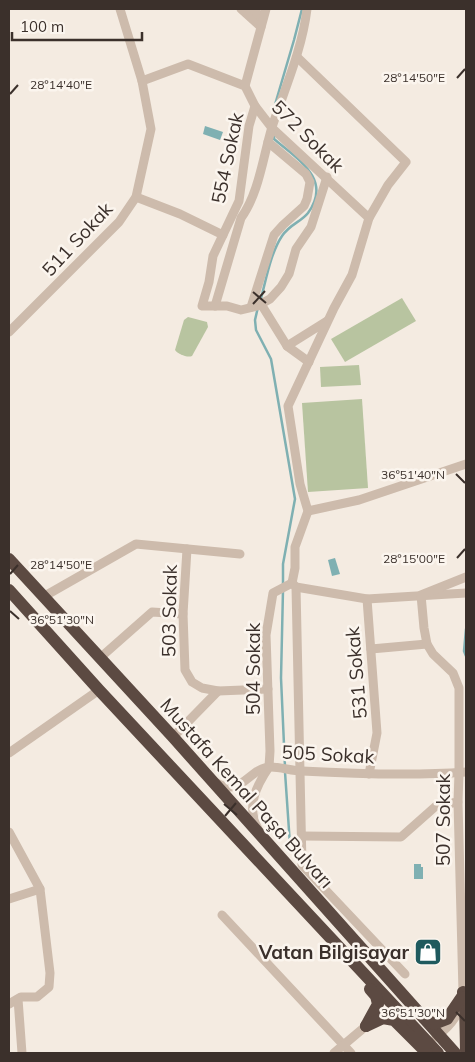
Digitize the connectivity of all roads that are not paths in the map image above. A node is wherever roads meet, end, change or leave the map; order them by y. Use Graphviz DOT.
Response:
graph roads {
  1 [pos="120,9"];
  2 [pos="241,9"];
  3 [pos="253,9"];
  4 [pos="307,9"];
  5 [pos="263,18"];
  6 [pos="297,57"];
  7 [pos="142,82"];
  8 [pos="245,86"];
  9 [pos="255,106"];
  10 [pos="272,128"];
  11 [pos="268,142"];
  12 [pos="327,177"];
  13 [pos="136,197"];
  14 [pos="369,218"];
  15 [pos="223,235"];
  16 [pos="261,304"];
  17 [pos="215,306"];
  18 [pos="251,307"];
  19 [pos="328,320"];
  20 [pos="9,332"];
  21 [pos="287,346"];
  22 [pos="309,362"];
  23 [pos="466,464"];
  24 [pos="308,511"];
  25 [pos="187,550"];
  26 [pos="240,554"];
  27 [pos="9,560"];
  28 [pos="466,577"];
  29 [pos="294,585"];
  30 [pos="9,590"];
  31 [pos="466,593"];
  32 [pos="421,595"];
  33 [pos="43,597"];
  34 [pos="367,599"];
  35 [pos="183,614"];
  36 [pos="428,644"];
  37 [pos="371,649"];
  38 [pos="101,657"];
  39 [pos="268,689"];
  40 [pos="99,690"];
  41 [pos="218,691"];
  42 [pos="172,737"];
  43 [pos="9,753"];
  44 [pos="269,767"];
  45 [pos="299,771"];
  46 [pos="463,773"];
  47 [pos="368,774"];
  48 [pos="210,779"];
  49 [pos="458,802"];
  50 [pos="9,832"];
  51 [pos="302,836"];
  52 [pos="265,842"];
  53 [pos="40,889"];
  54 [pos="9,899"];
  55 [pos="307,914"];
  56 [pos="222,915"];
  57 [pos="405,974"];
  58 [pos="462,995"];
  59 [pos="18,1000"];
  60 [pos="9,1004"];
  61 [pos="420,1015"];
  62 [pos="366,1026"];
  63 [pos="431,1044"];
  64 [pos="344,1046"];
  65 [pos="466,1051"];
  66 [pos="22,1053"];
  67 [pos="334,1053"];
  68 [pos="351,1053"];
  69 [pos="438,1053"];
  70 [pos="455,1053"];
  1 -- 7 [label="street, 511 Sokak"];
  2 -- 5 [label="street"];
  3 -- 5 [label="street"];
  4 -- 6 [label="street"];
  5 -- 8 [label="street"];
  6 -- 10 [label="street"];
  6 -- 14 [label="street"];
  7 -- 8 [label="street"];
  7 -- 13 [label="street, 511 Sokak"];
  8 -- 9 [label="street, 572 Sokak"];
  9 -- 10 [label="street, 572 Sokak"];
  9 -- 15 [label="street, 554 Sokak"];
  10 -- 11 [label="street"];
  10 -- 12 [label="street, 572 Sokak"];
  11 -- 17 [label="street"];
  11 -- 18 [label="street"];
  12 -- 14 [label="street, 572 Sokak"];
  12 -- 16 [label="street"];
  13 -- 15 [label="street"];
  13 -- 20 [label="street, 511 Sokak"];
  14 -- 19 [label="street"];
  15 -- 17 [label="street, 554 Sokak"];
  16 -- 18 [label="street"];
  16 -- 21 [label="street"];
  17 -- 18 [label="street"];
  19 -- 21 [label="street"];
  19 -- 22 [label="street"];
  21 -- 22 [label="street"];
  22 -- 24 [label="street"];
  23 -- 24 [label="street"];
  24 -- 29 [label="street"];
  25 -- 26 [label="street"];
  25 -- 33 [label="street"];
  25 -- 35 [label="street, 503 Sokak"];
  27 -- 33 [label="highway, Mustafa Kemal Paşa Bulvarı"];
  28 -- 32 [label="street"];
  29 -- 34 [label="street"];
  29 -- 39 [label="street, 504 Sokak"];
  29 -- 45 [label="street"];
  30 -- 40 [label="highway, Mustafa Kemal Paşa Bulvarı"];
  31 -- 32 [label="street"];
  32 -- 34 [label="street"];
  32 -- 36 [label="street, 507 Sokak"];
  33 -- 38 [label="highway, Mustafa Kemal Paşa Bulvarı"];
  34 -- 37 [label="street, 531 Sokak"];
  35 -- 38 [label="street"];
  35 -- 41 [label="street, 503 Sokak"];
  36 -- 37 [label="street"];
  36 -- 46 [label="street, 507 Sokak"];
  37 -- 47 [label="street, 531 Sokak"];
  38 -- 42 [label="highway, Mustafa Kemal Paşa Bulvarı"];
  39 -- 41 [label="street, 503 Sokak"];
  39 -- 44 [label="street, 504 Sokak"];
  40 -- 43 [label="street"];
  40 -- 55 [label="highway, Mustafa Kemal Paşa Bulvarı"];
  41 -- 42 [label="street"];
  42 -- 48 [label="highway, Mustafa Kemal Paşa Bulvarı"];
  44 -- 45 [label="street, 505 Sokak"];
  44 -- 48 [label="street"];
  44 -- 52 [label="street, 505 Sokak"];
  45 -- 47 [label="street, 505 Sokak"];
  45 -- 51 [label="street"];
  46 -- 47 [label="street, 505 Sokak"];
  46 -- 49 [label="street, 507 Sokak"];
  48 -- 52 [label="highway, Mustafa Kemal Paşa Bulvarı"];
  49 -- 51 [label="street"];
  49 -- 58 [label="street, 507 Sokak"];
  50 -- 53 [label="street"];
  51 -- 57 [label="street"];
  52 -- 61 [label="highway, Mustafa Kemal Paşa Bulvarı"];
  53 -- 54 [label="street"];
  53 -- 59 [label="street"];
  55 -- 62 [label="highway"];
  55 -- 63 [label="highway, Mustafa Kemal Paşa Bulvarı"];
  56 -- 64 [label="street"];
  58 -- 61 [label="highway"];
  58 -- 63 [label="street, 507 Sokak"];
  58 -- 65 [label="highway"];
  59 -- 60 [label="street"];
  59 -- 66 [label="street"];
  61 -- 63 [label="highway, Mustafa Kemal Paşa Bulvarı"];
  62 -- 63 [label="highway"];
  62 -- 64 [label="street"];
  63 -- 69 [label="highway, Mustafa Kemal Paşa Bulvarı"];
  63 -- 70 [label="highway, Mustafa Kemal Paşa Bulvarı"];
  64 -- 67 [label="street"];
  64 -- 68 [label="street"];
}
